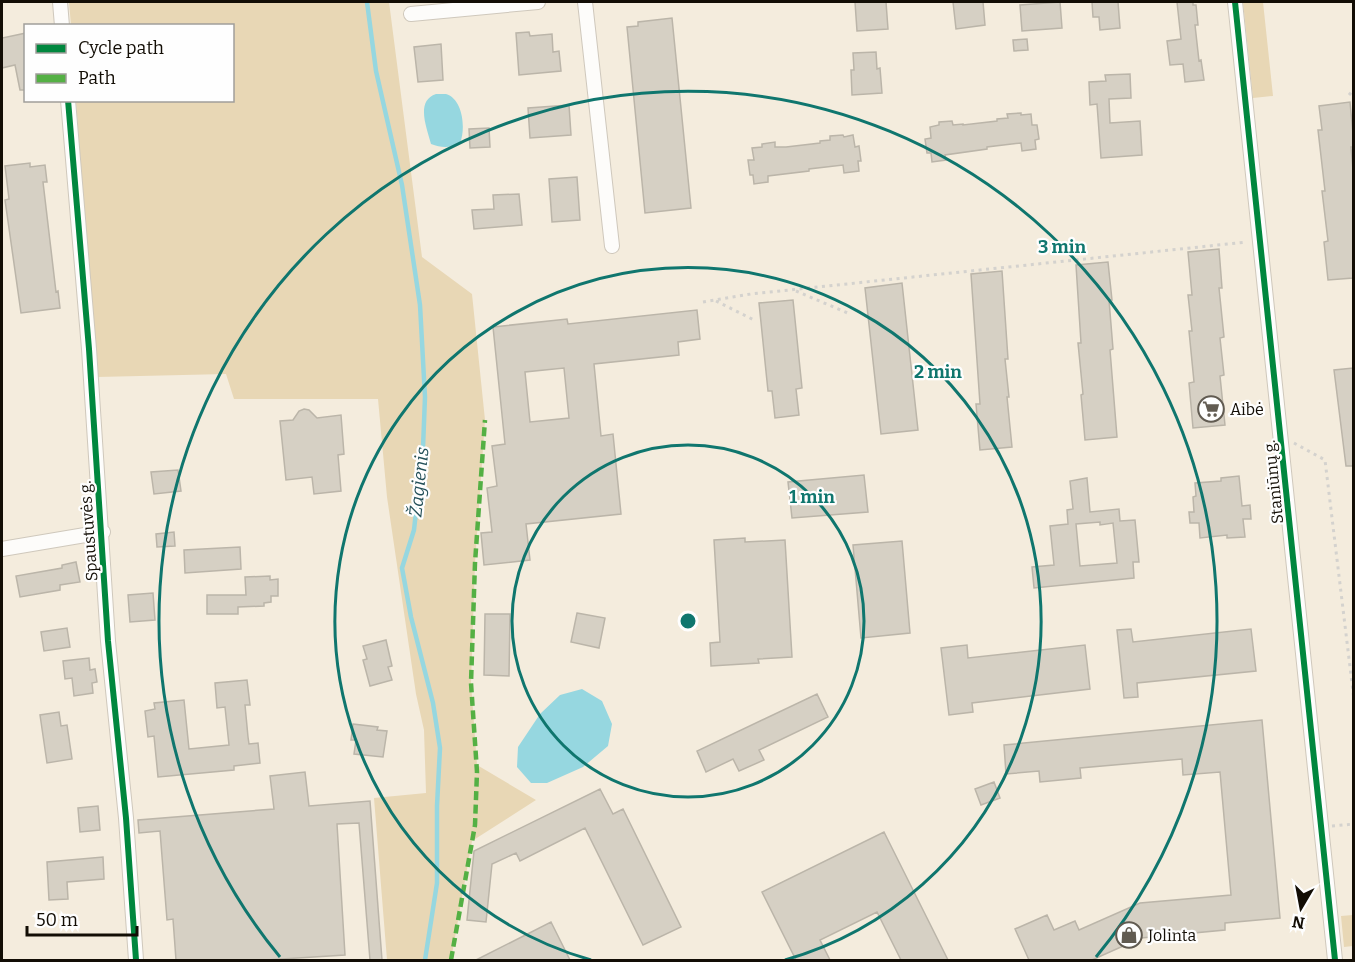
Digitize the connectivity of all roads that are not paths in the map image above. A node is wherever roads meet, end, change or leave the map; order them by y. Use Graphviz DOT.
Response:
graph roads {
  1 [pos="60,2"];
  2 [pos="538,2"];
  3 [pos="585,2"];
  4 [pos="1235,2"];
  5 [pos="411,14"];
  6 [pos="62,24"];
  7 [pos="68,102"];
  8 [pos="612,246"];
  9 [pos="102,532"];
  10 [pos="2,549"];
  11 [pos="136,960"];
  12 [pos="1335,960"];
  1 -- 6 [label="street"];
  2 -- 5 [label="street"];
  3 -- 8 [label="street"];
  4 -- 12 [label="street, Staniūnų g."];
  7 -- 9 [label="street, Spaustuvės g."];
  9 -- 10 [label="street"];
  9 -- 11 [label="street, Spaustuvės g."];
}
